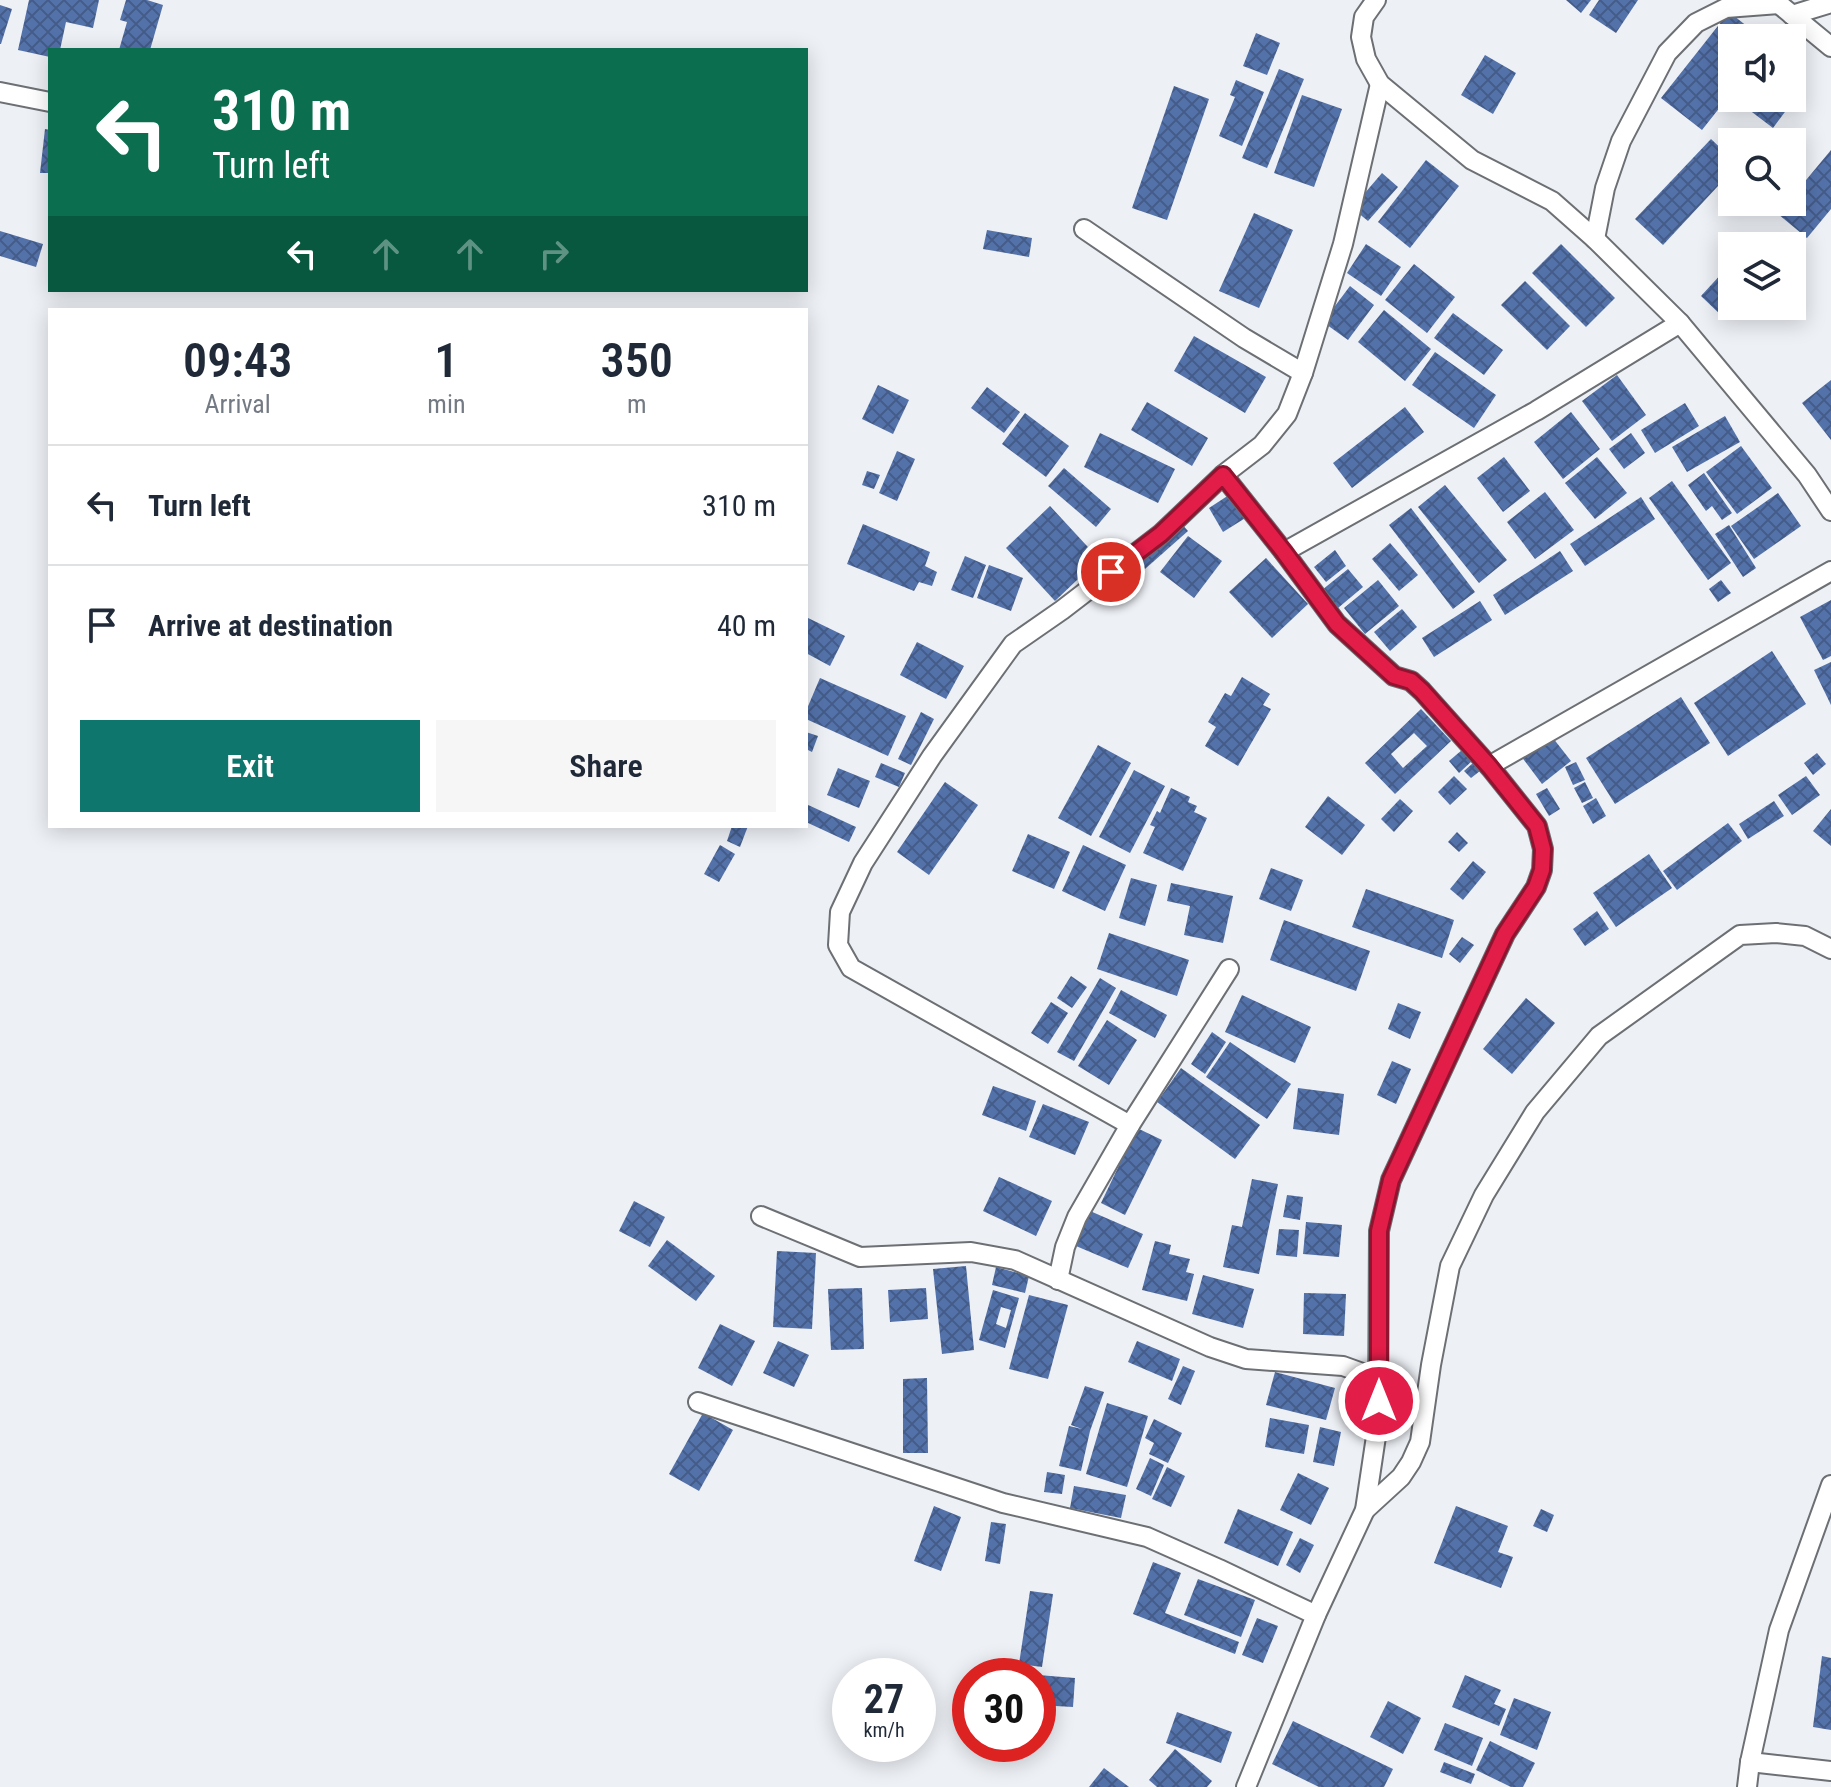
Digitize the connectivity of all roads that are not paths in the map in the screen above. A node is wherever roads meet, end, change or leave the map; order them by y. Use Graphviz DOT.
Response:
graph roads {
  1 [pos="1376,0"];
  2 [pos="1831,3"];
  3 [pos="1782,6"];
  4 [pos="1831,47"];
  5 [pos="1380,84"];
  6 [pos="0,92"];
  7 [pos="48,102"];
  8 [pos="1084,229"];
  9 [pos="1595,239"];
  10 [pos="1680,323"];
  11 [pos="1303,373"];
  12 [pos="1223,475"];
  13 [pos="1831,511"];
  14 [pos="1284,552"];
  15 [pos="1831,571"];
  16 [pos="1489,766"];
  17 [pos="1831,949"];
  18 [pos="1229,969"];
  19 [pos="1130,1125"];
  20 [pos="761,1216"];
  21 [pos="1058,1280"];
  22 [pos="1379,1379"];
  23 [pos="698,1402"];
  24 [pos="1831,1485"];
  25 [pos="1365,1510"];
  26 [pos="1316,1615"];
  27 [pos="1750,1762"];
  28 [pos="1831,1771"];
  29 [pos="1246,1787"];
  30 [pos="1747,1787"];
  1 -- 5 [label="street"];
  2 -- 3 [label="street"];
  3 -- 4 [label="street"];
  3 -- 9 [label="street"];
  5 -- 9 [label="street"];
  5 -- 11 [label="street"];
  6 -- 7 [label="street"];
  8 -- 11 [label="street"];
  9 -- 10 [label="street"];
  10 -- 13 [label="street"];
  10 -- 14 [label="street"];
  11 -- 12 [label="street"];
  12 -- 14 [label="street"];
  12 -- 19 [label="street"];
  14 -- 16 [label="street"];
  15 -- 16 [label="street"];
  16 -- 22 [label="street"];
  17 -- 25 [label="street"];
  18 -- 19 [label="street"];
  19 -- 21 [label="street"];
  20 -- 21 [label="street"];
  21 -- 22 [label="street"];
  22 -- 25 [label="street"];
  23 -- 26 [label="street"];
  24 -- 27 [label="street"];
  25 -- 26 [label="street"];
  26 -- 29 [label="street"];
  27 -- 28 [label="street"];
  27 -- 30 [label="street"];
}
